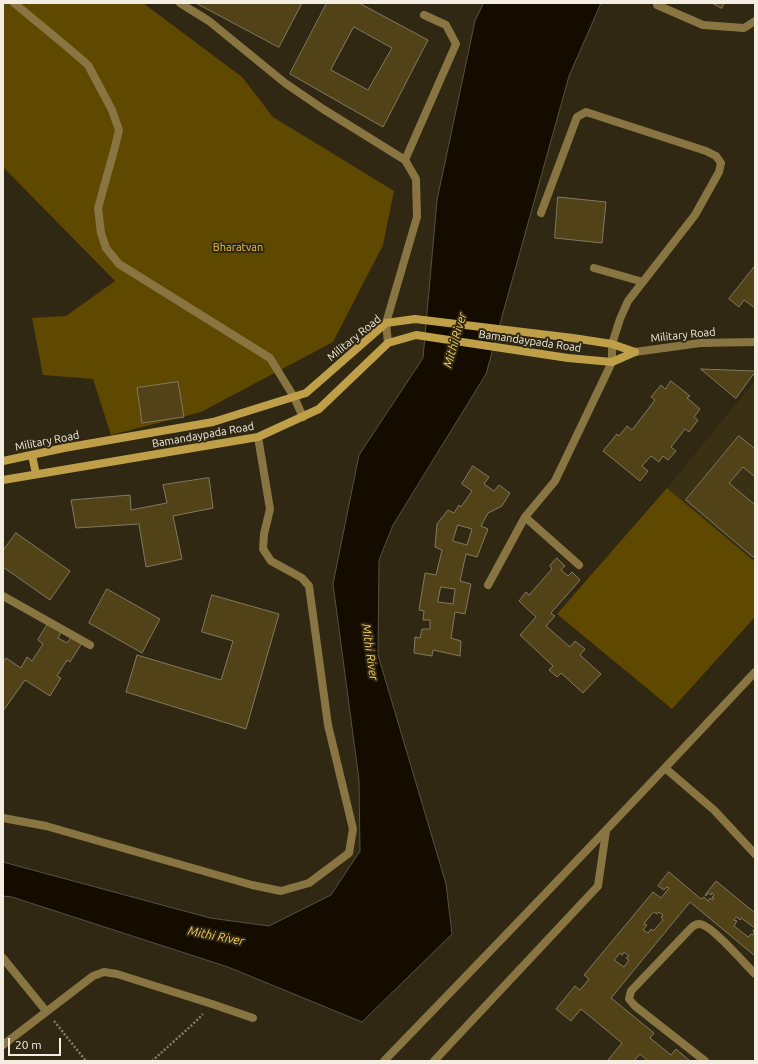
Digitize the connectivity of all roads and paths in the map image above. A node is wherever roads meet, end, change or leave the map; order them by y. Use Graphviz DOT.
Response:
graph roads {
  1 [pos="14,3"];
  2 [pos="180,3"];
  3 [pos="657,3"];
  4 [pos="424,15"];
  5 [pos="755,21"];
  6 [pos="405,160"];
  7 [pos="541,213"];
  8 [pos="594,268"];
  9 [pos="643,282"];
  10 [pos="386,323"];
  11 [pos="755,342"];
  12 [pos="388,343"];
  13 [pos="612,344"];
  14 [pos="634,352"];
  15 [pos="612,362"];
  16 [pos="294,396"];
  17 [pos="303,417"];
  18 [pos="258,437"];
  19 [pos="32,455"];
  20 [pos="3,461"];
  21 [pos="36,474"];
  22 [pos="3,480"];
  23 [pos="525,517"];
  24 [pos="579,565"];
  25 [pos="488,585"];
  26 [pos="3,596"];
  27 [pos="90,645"];
  28 [pos="755,672"];
  29 [pos="665,768"];
  30 [pos="3,818"];
  31 [pos="606,831"];
  32 [pos="755,854"];
  33 [pos="3,958"];
  34 [pos="755,974"];
  35 [pos="212,1004"];
  36 [pos="46,1011"];
  37 [pos="253,1018"];
  38 [pos="3,1045"];
  39 [pos="86,1061"];
  40 [pos="152,1061"];
  41 [pos="384,1061"];
  42 [pos="434,1061"];
  43 [pos="705,1061"];
  1 -- 16 [label="street"];
  2 -- 6 [label="street"];
  3 -- 5 [label="street"];
  4 -- 6 [label="street"];
  6 -- 10 [label="street"];
  7 -- 9 [label="street"];
  8 -- 9 [label="street"];
  9 -- 13 [label="street"];
  10 -- 12 [label="street"];
  10 -- 13 [label="street, Military Road"];
  10 -- 16 [label="street, Military Road"];
  11 -- 14 [label="street, Military Road"];
  12 -- 15 [label="street, Bamandaypada Road"];
  12 -- 17 [label="street, Bamandaypada Road"];
  13 -- 14 [label="street, Military Road"];
  13 -- 15 [label="street"];
  14 -- 15 [label="street, Bamandaypada Road"];
  15 -- 23 [label="street"];
  16 -- 17 [label="street"];
  16 -- 19 [label="street, Military Road"];
  17 -- 18 [label="street, Bamandaypada Road"];
  18 -- 21 [label="street, Bamandaypada Road"];
  18 -- 30 [label="street"];
  19 -- 20 [label="street, Military Road"];
  19 -- 21 [label="street"];
  21 -- 22 [label="street, Bamandaypada Road"];
  23 -- 24 [label="street"];
  23 -- 25 [label="street"];
  26 -- 27 [label="street"];
  28 -- 29 [label="street"];
  29 -- 31 [label="street"];
  29 -- 32 [label="street"];
  31 -- 41 [label="street"];
  31 -- 42 [label="street"];
  33 -- 36 [label="street"];
  34 -- 43 [label="street"];
  35 -- 36 [label="street"];
  35 -- 37 [label="street"];
  35 -- 40 [label="path"];
  36 -- 38 [label="street"];
  36 -- 39 [label="path"];
}
